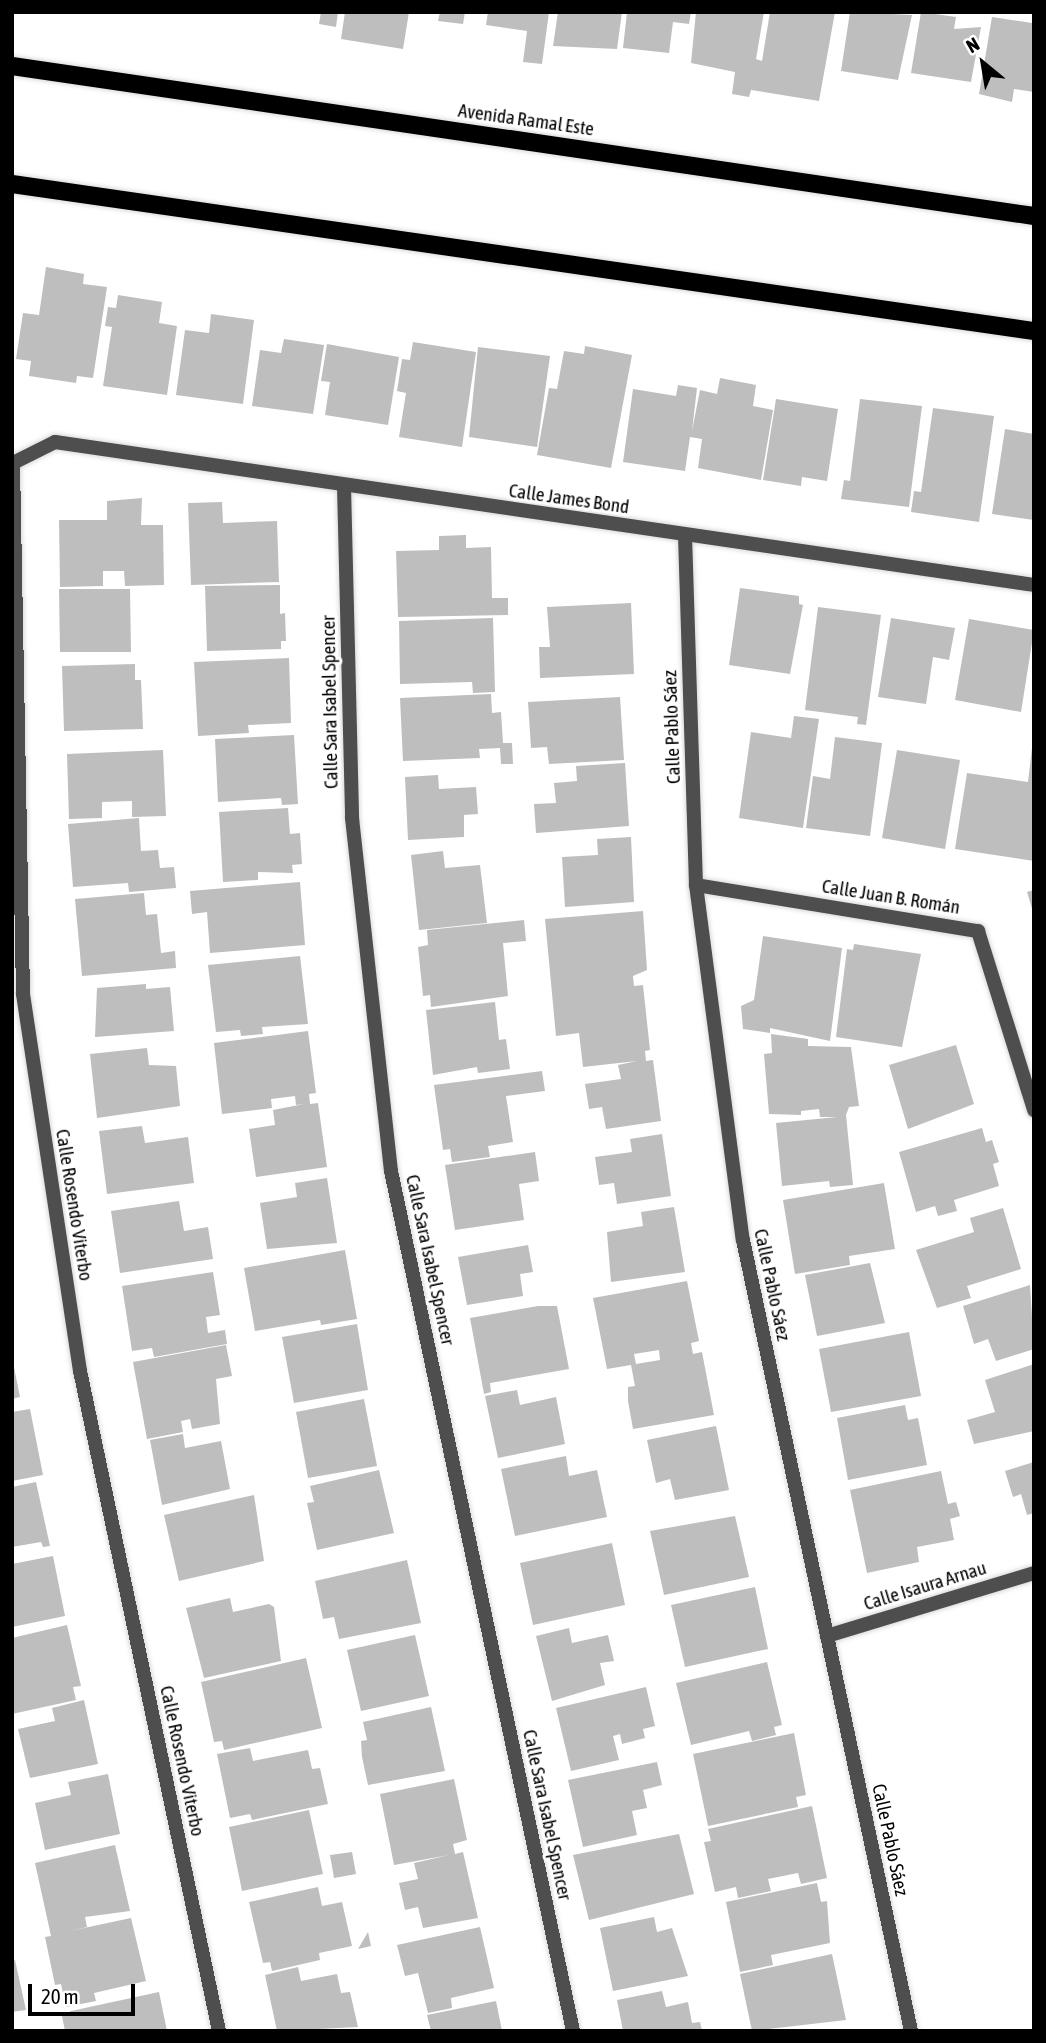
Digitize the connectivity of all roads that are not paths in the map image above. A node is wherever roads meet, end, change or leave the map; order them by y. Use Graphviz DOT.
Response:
graph roads {
  1 [pos="12,66"];
  2 [pos="12,184"];
  3 [pos="1034,216"];
  4 [pos="1034,331"];
  5 [pos="100,449"];
  6 [pos="344,486"];
  7 [pos="685,535"];
  8 [pos="1034,584"];
  9 [pos="696,885"];
  10 [pos="18,995"];
  11 [pos="1034,1110"];
  12 [pos="1034,1573"];
  13 [pos="827,1636"];
  14 [pos="219,2031"];
  15 [pos="573,2031"];
  16 [pos="911,2031"];
  1 -- 3 [label="main road, Avenida Ramal Este"];
  2 -- 4 [label="main road"];
  5 -- 6 [label="street, Calle James Bond"];
  5 -- 10 [label="street, Calle Rosendo Viterbo"];
  6 -- 7 [label="street, Calle James Bond"];
  6 -- 15 [label="street, Calle Sara Isabel Spencer"];
  7 -- 8 [label="street, Calle James Bond"];
  7 -- 9 [label="street, Calle Pablo Sáez"];
  9 -- 11 [label="street, Calle Juan B. Román"];
  9 -- 13 [label="street, Calle Pablo Sáez"];
  10 -- 14 [label="street, Calle Rosendo Viterbo"];
  12 -- 13 [label="street, Calle Isaura Arnau"];
  13 -- 16 [label="street, Calle Pablo Sáez"];
}
